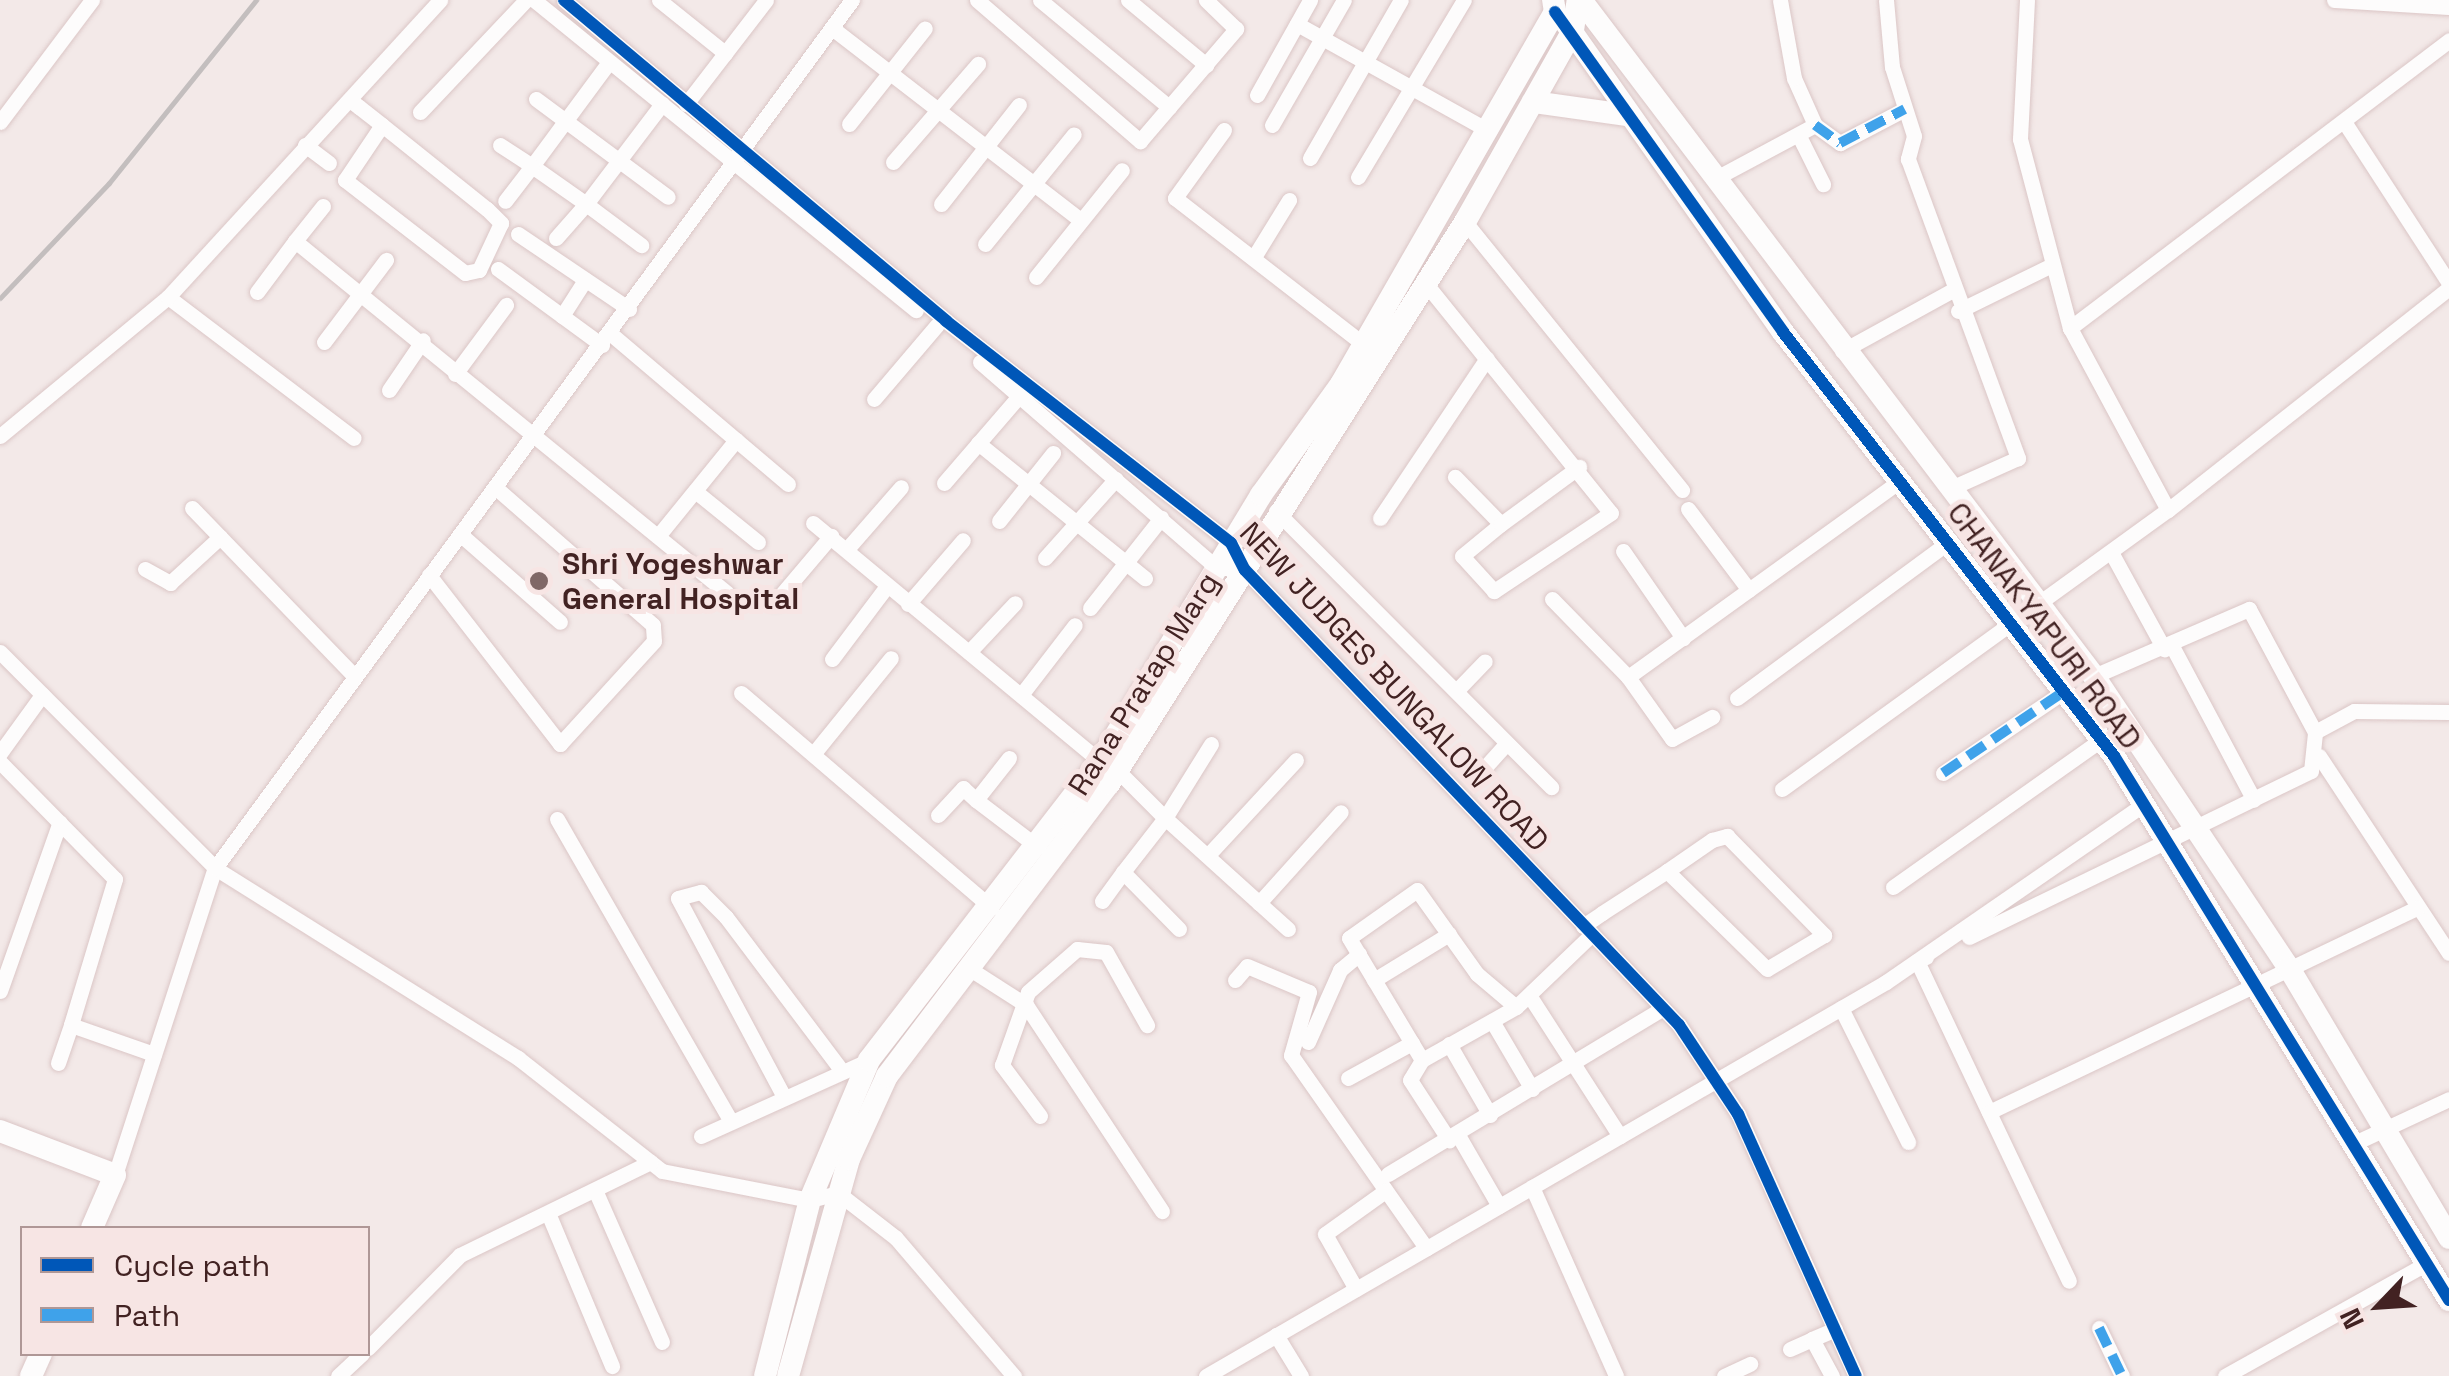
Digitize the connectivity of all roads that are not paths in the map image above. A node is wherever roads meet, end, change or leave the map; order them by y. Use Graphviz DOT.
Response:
graph roads {
  1 [pos="92,0"];
  2 [pos="440,0"];
  3 [pos="526,0"];
  4 [pos="534,0"];
  5 [pos="564,0"];
  6 [pos="659,0"];
  7 [pos="766,0"];
  8 [pos="852,0"];
  9 [pos="977,0"];
  10 [pos="1040,0"];
  11 [pos="1128,0"];
  12 [pos="1206,0"];
  13 [pos="1310,0"];
  14 [pos="1344,0"];
  15 [pos="1401,0"];
  16 [pos="1464,0"];
  17 [pos="1579,0"];
  18 [pos="1780,0"];
  19 [pos="1886,0"];
  20 [pos="2027,0"];
  21 [pos="2334,0"];
  22 [pos="996,6"];
  23 [pos="1554,6"];
  24 [pos="2449,7"];
  25 [pos="1297,24"];
  26 [pos="832,28"];
  27 [pos="925,28"];
  28 [pos="1573,30"];
  29 [pos="1322,38"];
  30 [pos="2449,40"];
  31 [pos="726,53"];
  32 [pos="609,62"];
  33 [pos="1366,62"];
  34 [pos="978,64"];
  35 [pos="1206,64"];
  36 [pos="890,73"];
  37 [pos="1412,88"];
  38 [pos="0,93"];
  39 [pos="19,94"];
  40 [pos="1257,96"];
  41 [pos="536,99"];
  42 [pos="350,100"];
  43 [pos="1533,102"];
  44 [pos="662,104"];
  45 [pos="686,104"];
  46 [pos="1020,105"];
  47 [pos="1170,107"];
  48 [pos="1905,109"];
  49 [pos="938,110"];
  50 [pos="420,112"];
  51 [pos="1625,114"];
  52 [pos="564,118"];
  53 [pos="0,122"];
  54 [pos="849,124"];
  55 [pos="1272,124"];
  56 [pos="2345,124"];
  57 [pos="382,125"];
  58 [pos="1815,125"];
  59 [pos="1224,130"];
  60 [pos="1488,131"];
  61 [pos="1074,134"];
  62 [pos="1798,136"];
  63 [pos="306,145"];
  64 [pos="500,145"];
  65 [pos="986,147"];
  66 [pos="1310,158"];
  67 [pos="738,159"];
  68 [pos="617,160"];
  69 [pos="893,162"];
  70 [pos="329,163"];
  71 [pos="532,166"];
  72 [pos="1122,170"];
  73 [pos="1358,177"];
  74 [pos="1716,178"];
  75 [pos="1823,184"];
  76 [pos="1034,185"];
  77 [pos="668,197"];
  78 [pos="1289,200"];
  79 [pos="505,201"];
  80 [pos="586,204"];
  81 [pos="941,204"];
  82 [pos="323,206"];
  83 [pos="1080,220"];
  84 [pos="1465,222"];
  85 [pos="518,234"];
  86 [pos="556,238"];
  87 [pos="295,241"];
  88 [pos="985,244"];
  89 [pos="640,245"];
  90 [pos="1254,257"];
  91 [pos="386,260"];
  92 [pos="2050,266"];
  93 [pos="498,269"];
  94 [pos="1036,277"];
  95 [pos="585,280"];
  96 [pos="1426,284"];
  97 [pos="2449,286"];
  98 [pos="362,290"];
  99 [pos="1951,291"];
  100 [pos="257,292"];
  101 [pos="168,297"];
  102 [pos="506,305"];
  103 [pos="629,309"];
  104 [pos="1958,312"];
  105 [pos="562,316"];
  106 [pos="937,326"];
  107 [pos="2070,328"];
  108 [pos="606,339"];
  109 [pos="423,340"];
  110 [pos="324,342"];
  111 [pos="1362,343"];
  112 [pos="1842,351"];
  113 [pos="1487,358"];
  114 [pos="454,374"];
  115 [pos="389,390"];
  116 [pos="1020,395"];
  117 [pos="874,399"];
  118 [pos="1882,400"];
  119 [pos="1854,423"];
  120 [pos="534,434"];
  121 [pos="0,436"];
  122 [pos="354,438"];
  123 [pos="736,440"];
  124 [pos="978,443"];
  125 [pos="1053,454"];
  126 [pos="1579,467"];
  127 [pos="1456,476"];
  128 [pos="1116,479"];
  129 [pos="1900,481"];
  130 [pos="944,483"];
  131 [pos="788,484"];
  132 [pos="1027,486"];
  133 [pos="495,487"];
  134 [pos="900,487"];
  135 [pos="1951,488"];
  136 [pos="1682,490"];
  137 [pos="695,491"];
  138 [pos="192,508"];
  139 [pos="1688,509"];
  140 [pos="1275,510"];
  141 [pos="2168,510"];
  142 [pos="1161,518"];
  143 [pos="1380,518"];
  144 [pos="999,521"];
  145 [pos="813,523"];
  146 [pos="1076,524"];
  147 [pos="1501,524"];
  148 [pos="460,534"];
  149 [pos="658,536"];
  150 [pos="831,536"];
  151 [pos="220,538"];
  152 [pos="963,540"];
  153 [pos="1950,541"];
  154 [pos="758,542"];
  155 [pos="1231,544"];
  156 [pos="847,550"];
  157 [pos="1623,551"];
  158 [pos="2111,552"];
  159 [pos="1045,558"];
  160 [pos="1125,563"];
  161 [pos="1216,567"];
  162 [pos="144,569"];
  163 [pos="1245,570"];
  164 [pos="429,575"];
  165 [pos="1145,578"];
  166 [pos="886,586"];
  167 [pos="1749,590"];
  168 [pos="727,593"];
  169 [pos="1552,599"];
  170 [pos="776,602"];
  171 [pos="2042,602"];
  172 [pos="1015,603"];
  173 [pos="908,604"];
  174 [pos="1090,608"];
  175 [pos="2017,621"];
  176 [pos="560,622"];
  177 [pos="1075,624"];
  178 [pos="1683,638"];
  179 [pos="2168,648"];
  180 [pos="0,652"];
  181 [pos="970,652"];
  182 [pos="891,658"];
  183 [pos="832,659"];
  184 [pos="1485,661"];
  185 [pos="2094,676"];
  186 [pos="355,677"];
  187 [pos="1628,677"];
  188 [pos="1459,688"];
  189 [pos="2066,690"];
  190 [pos="42,694"];
  191 [pos="741,694"];
  192 [pos="1022,696"];
  193 [pos="1737,698"];
  194 [pos="2449,712"];
  195 [pos="1712,717"];
  196 [pos="2315,732"];
  197 [pos="2102,739"];
  198 [pos="1211,744"];
  199 [pos="1506,744"];
  200 [pos="0,753"];
  201 [pos="814,753"];
  202 [pos="2320,756"];
  203 [pos="1010,758"];
  204 [pos="1296,760"];
  205 [pos="0,762"];
  206 [pos="1108,765"];
  207 [pos="1943,773"];
  208 [pos="1478,775"];
  209 [pos="1551,787"];
  210 [pos="1782,789"];
  211 [pos="976,800"];
  212 [pos="2254,800"];
  213 [pos="2144,804"];
  214 [pos="1341,812"];
  215 [pos="938,815"];
  216 [pos="1166,818"];
  217 [pos="557,819"];
  218 [pos="60,822"];
  219 [pos="2194,830"];
  220 [pos="2169,842"];
  221 [pos="1038,847"];
  222 [pos="1209,854"];
  223 [pos="215,868"];
  224 [pos="1666,871"];
  225 [pos="1123,872"];
  226 [pos="1893,887"];
  227 [pos="1102,901"];
  228 [pos="1259,903"];
  229 [pos="2418,907"];
  230 [pos="1001,916"];
  231 [pos="1180,929"];
  232 [pos="1288,929"];
  233 [pos="1587,931"];
  234 [pos="1448,934"];
  235 [pos="2449,953"];
  236 [pos="1359,954"];
  237 [pos="1917,961"];
  238 [pos="2288,968"];
  239 [pos="970,969"];
  240 [pos="1235,980"];
  241 [pos="1374,980"];
  242 [pos="2256,980"];
  243 [pos="0,991"];
  244 [pos="1529,995"];
  245 [pos="1026,1005"];
  246 [pos="1516,1008"];
  247 [pos="1842,1008"];
  248 [pos="1662,1009"];
  249 [pos="1492,1020"];
  250 [pos="72,1025"];
  251 [pos="1147,1025"];
  252 [pos="1308,1042"];
  253 [pos="1412,1043"];
  254 [pos="1450,1044"];
  255 [pos="154,1054"];
  256 [pos="869,1060"];
  257 [pos="1422,1060"];
  258 [pos="58,1063"];
  259 [pos="1574,1063"];
  260 [pos="839,1067"];
  261 [pos="1348,1078"];
  262 [pos="1716,1080"];
  263 [pos="1532,1089"];
  264 [pos="783,1094"];
  265 [pos="2449,1099"];
  266 [pos="1989,1112"];
  267 [pos="1490,1115"];
  268 [pos="1040,1116"];
  269 [pos="730,1120"];
  270 [pos="2388,1128"];
  271 [pos="0,1131"];
  272 [pos="701,1136"];
  273 [pos="1620,1136"];
  274 [pos="1453,1137"];
  275 [pos="1908,1142"];
  276 [pos="2359,1142"];
  277 [pos="651,1162"];
  278 [pos="115,1174"];
  279 [pos="1386,1182"];
  280 [pos="1532,1186"];
  281 [pos="595,1190"];
  282 [pos="838,1193"];
  283 [pos="810,1200"];
  284 [pos="1499,1206"];
  285 [pos="1162,1212"];
  286 [pos="548,1213"];
  287 [pos="93,1226"];
  288 [pos="2449,1238"];
  289 [pos="1426,1248"];
  290 [pos="2429,1262"];
  291 [pos="2070,1281"];
  292 [pos="1356,1289"];
  293 [pos="2448,1293"];
  294 [pos="2099,1328"];
  295 [pos="1835,1329"];
  296 [pos="1276,1335"];
  297 [pos="1812,1339"];
  298 [pos="662,1342"];
  299 [pos="370,1346"];
  300 [pos="1790,1349"];
  301 [pos="360,1356"];
  302 [pos="1750,1364"];
  303 [pos="612,1366"];
  304 [pos="1854,1375"];
  305 [pos="338,1376"];
  306 [pos="765,1376"];
  307 [pos="788,1376"];
  308 [pos="1014,1376"];
  309 [pos="1206,1376"];
  310 [pos="1301,1376"];
  311 [pos="1616,1376"];
  312 [pos="1724,1376"];
  313 [pos="1832,1376"];
  314 [pos="2122,1376"];
  315 [pos="2225,1376"];
  1 -- 39 [label="street"];
  2 -- 42 [label="street"];
  3 -- 50 [label="street"];
  4 -- 32 [label="street"];
  5 -- 45 [label="street, NEW JUDGES BUNGALOW ROAD"];
  6 -- 31 [label="street"];
  7 -- 31 [label="street"];
  8 -- 26 [label="street"];
  9 -- 22 [label="street"];
  10 -- 47 [label="street"];
  11 -- 35 [label="street"];
  12 -- 35 [label="street"];
  13 -- 25 [label="street"];
  14 -- 29 [label="street"];
  15 -- 33 [label="street"];
  16 -- 37 [label="street"];
  17 -- 28 [label="street, Rana Pratap Marg"];
  17 -- 74 [label="street"];
  18 -- 58 [label="street"];
  19 -- 48 [label="street"];
  20 -- 92 [label="street"];
  21 -- 24 [label="street"];
  22 -- 47 [label="street"];
  23 -- 28 [label="street, CHANAKYAPURI ROAD"];
  23 -- 60 [label="street, Rana Pratap Marg"];
  25 -- 29 [label="street"];
  25 -- 40 [label="street"];
  26 -- 36 [label="street"];
  26 -- 67 [label="street"];
  27 -- 36 [label="street"];
  28 -- 43 [label="street, Rana Pratap Marg"];
  28 -- 51 [label="street, CHANAKYAPURI ROAD"];
  29 -- 33 [label="street"];
  29 -- 55 [label="street"];
  30 -- 56 [label="street"];
  31 -- 45 [label="street"];
  32 -- 44 [label="street"];
  32 -- 52 [label="street"];
  33 -- 37 [label="street"];
  33 -- 66 [label="street"];
  34 -- 49 [label="street"];
  35 -- 47 [label="street"];
  36 -- 49 [label="street"];
  36 -- 54 [label="street"];
  37 -- 60 [label="street"];
  37 -- 73 [label="street"];
  38 -- 39 [label="street"];
  39 -- 53 [label="street"];
  41 -- 52 [label="street"];
  42 -- 57 [label="street"];
  42 -- 63 [label="street"];
  43 -- 51 [label="street"];
  43 -- 84 [label="street, Rana Pratap Marg"];
  44 -- 67 [label="street"];
  44 -- 68 [label="street"];
  45 -- 67 [label="street, NEW JUDGES BUNGALOW ROAD"];
  46 -- 65 [label="street"];
  48 -- 58 [label="street"];
  48 -- 99 [label="street"];
  49 -- 65 [label="street"];
  49 -- 69 [label="street"];
  51 -- 119 [label="street, CHANAKYAPURI ROAD"];
  52 -- 68 [label="street"];
  52 -- 71 [label="street"];
  56 -- 97 [label="street"];
  56 -- 107 [label="street"];
  57 -- 57 [label="street"];
  58 -- 62 [label="street"];
  59 -- 90 [label="street"];
  60 -- 111 [label="street, Rana Pratap Marg"];
  61 -- 76 [label="street"];
  62 -- 74 [label="street"];
  62 -- 75 [label="street"];
  63 -- 70 [label="street"];
  63 -- 101 [label="street"];
  64 -- 71 [label="street"];
  65 -- 76 [label="street"];
  65 -- 81 [label="street"];
  67 -- 103 [label="street"];
  67 -- 106 [label="street"];
  67 -- 155 [label="street, NEW JUDGES BUNGALOW ROAD"];
  68 -- 77 [label="street"];
  68 -- 80 [label="street"];
  71 -- 79 [label="street"];
  71 -- 80 [label="street"];
  72 -- 83 [label="street"];
  74 -- 112 [label="street"];
  76 -- 83 [label="street"];
  76 -- 88 [label="street"];
  78 -- 90 [label="street"];
  80 -- 86 [label="street"];
  80 -- 89 [label="street"];
  82 -- 87 [label="street"];
  83 -- 94 [label="street"];
  84 -- 96 [label="street, Rana Pratap Marg"];
  84 -- 136 [label="street"];
  85 -- 95 [label="street"];
  87 -- 98 [label="street"];
  87 -- 100 [label="street"];
  90 -- 111 [label="street"];
  91 -- 98 [label="street"];
  92 -- 104 [label="street"];
  92 -- 107 [label="street"];
  93 -- 105 [label="street"];
  95 -- 103 [label="street"];
  95 -- 105 [label="street"];
  96 -- 113 [label="street"];
  96 -- 140 [label="street, Rana Pratap Marg"];
  97 -- 141 [label="street"];
  98 -- 109 [label="street"];
  98 -- 110 [label="street"];
  99 -- 104 [label="street"];
  99 -- 112 [label="street"];
  101 -- 121 [label="street"];
  101 -- 122 [label="street"];
  102 -- 114 [label="street"];
  103 -- 108 [label="street"];
  104 -- 135 [label="street"];
  105 -- 108 [label="street"];
  106 -- 116 [label="street"];
  106 -- 117 [label="street"];
  107 -- 141 [label="street"];
  108 -- 120 [label="street"];
  108 -- 123 [label="street"];
  109 -- 114 [label="street"];
  109 -- 115 [label="street"];
  111 -- 155 [label="street, Rana Pratap Marg"];
  112 -- 118 [label="street"];
  113 -- 126 [label="street"];
  113 -- 143 [label="street"];
  114 -- 120 [label="street"];
  116 -- 124 [label="street"];
  116 -- 128 [label="street"];
  118 -- 119 [label="street"];
  118 -- 135 [label="street"];
  119 -- 129 [label="street, CHANAKYAPURI ROAD"];
  120 -- 133 [label="street"];
  120 -- 149 [label="street"];
  123 -- 131 [label="street"];
  123 -- 137 [label="street"];
  124 -- 130 [label="street"];
  124 -- 132 [label="street"];
  125 -- 132 [label="street"];
  126 -- 147 [label="street"];
  126 -- 147 [label="street"];
  127 -- 147 [label="street"];
  128 -- 142 [label="street"];
  128 -- 146 [label="street"];
  129 -- 153 [label="street, CHANAKYAPURI ROAD"];
  129 -- 167 [label="street"];
  132 -- 144 [label="street"];
  132 -- 146 [label="street"];
  133 -- 148 [label="street"];
  133 -- 164 [label="street"];
  134 -- 156 [label="street"];
  135 -- 171 [label="street"];
  137 -- 149 [label="street"];
  137 -- 154 [label="street"];
  138 -- 151 [label="street"];
  139 -- 167 [label="street"];
  140 -- 163 [label="street, Rana Pratap Marg"];
  140 -- 188 [label="street"];
  141 -- 158 [label="street"];
  142 -- 160 [label="street"];
  142 -- 161 [label="street"];
  145 -- 150 [label="street"];
  146 -- 159 [label="street"];
  146 -- 160 [label="street"];
  148 -- 164 [label="street"];
  148 -- 176 [label="street"];
  149 -- 168 [label="street"];
  150 -- 156 [label="street"];
  150 -- 170 [label="street"];
  151 -- 162 [label="street"];
  151 -- 186 [label="street"];
  152 -- 173 [label="street"];
  153 -- 175 [label="street, CHANAKYAPURI ROAD"];
  153 -- 193 [label="street"];
  155 -- 161 [label="street, Rana Pratap Marg"];
  155 -- 163 [label="street, NEW JUDGES BUNGALOW ROAD"];
  156 -- 166 [label="street"];
  157 -- 178 [label="street"];
  158 -- 171 [label="street"];
  158 -- 179 [label="street"];
  160 -- 165 [label="street"];
  160 -- 174 [label="street"];
  161 -- 163 [label="street"];
  161 -- 206 [label="street, Rana Pratap Marg"];
  163 -- 206 [label="street, Rana Pratap Marg"];
  163 -- 233 [label="street, NEW JUDGES BUNGALOW ROAD"];
  164 -- 186 [label="street"];
  166 -- 173 [label="street"];
  166 -- 183 [label="street"];
  167 -- 178 [label="street"];
  169 -- 187 [label="street"];
  171 -- 175 [label="street"];
  171 -- 185 [label="street"];
  172 -- 181 [label="street"];
  173 -- 181 [label="street"];
  175 -- 189 [label="street, CHANAKYAPURI ROAD"];
  175 -- 210 [label="street"];
  177 -- 192 [label="street"];
  178 -- 187 [label="street"];
  179 -- 185 [label="street"];
  179 -- 196 [label="street"];
  179 -- 212 [label="street"];
  180 -- 190 [label="street"];
  181 -- 192 [label="street"];
  182 -- 201 [label="street"];
  184 -- 188 [label="street"];
  185 -- 219 [label="street"];
  186 -- 223 [label="street"];
  187 -- 195 [label="street"];
  188 -- 199 [label="street"];
  189 -- 197 [label="street, CHANAKYAPURI ROAD"];
  189 -- 207 [label="street"];
  190 -- 200 [label="street"];
  190 -- 223 [label="street"];
  191 -- 201 [label="street"];
  192 -- 206 [label="street"];
  194 -- 196 [label="street"];
  196 -- 202 [label="street"];
  197 -- 213 [label="street, CHANAKYAPURI ROAD"];
  197 -- 226 [label="street"];
  198 -- 216 [label="street"];
  199 -- 208 [label="street"];
  199 -- 209 [label="street"];
  201 -- 230 [label="street"];
  202 -- 212 [label="street"];
  202 -- 229 [label="street"];
  203 -- 211 [label="street"];
  204 -- 222 [label="street"];
  205 -- 218 [label="street"];
  206 -- 216 [label="street"];
  206 -- 221 [label="street, Rana Pratap Marg"];
  206 -- 230 [label="street, Rana Pratap Marg"];
  211 -- 215 [label="street"];
  211 -- 221 [label="street"];
  212 -- 219 [label="street"];
  213 -- 220 [label="street, CHANAKYAPURI ROAD"];
  213 -- 237 [label="street"];
  214 -- 228 [label="street"];
  216 -- 222 [label="street"];
  216 -- 225 [label="street"];
  217 -- 269 [label="street"];
  218 -- 243 [label="street"];
  218 -- 250 [label="street"];
  219 -- 220 [label="street"];
  219 -- 238 [label="street"];
  220 -- 237 [label="street"];
  220 -- 242 [label="street, CHANAKYAPURI ROAD"];
  221 -- 230 [label="street, Rana Pratap Marg"];
  222 -- 228 [label="street"];
  223 -- 255 [label="street"];
  223 -- 277 [label="street"];
  224 -- 224 [label="street"];
  224 -- 233 [label="street"];
  225 -- 227 [label="street"];
  225 -- 231 [label="street"];
  228 -- 232 [label="street"];
  229 -- 235 [label="street"];
  229 -- 238 [label="street"];
  230 -- 239 [label="street, Rana Pratap Marg"];
  230 -- 256 [label="street, Rana Pratap Marg"];
  233 -- 244 [label="street"];
  233 -- 248 [label="street, NEW JUDGES BUNGALOW ROAD"];
  234 -- 236 [label="street"];
  234 -- 241 [label="street"];
  234 -- 246 [label="street"];
  236 -- 241 [label="street"];
  236 -- 252 [label="street"];
  237 -- 247 [label="street"];
  237 -- 266 [label="street"];
  238 -- 242 [label="street"];
  238 -- 270 [label="street"];
  239 -- 245 [label="street"];
  239 -- 282 [label="street, Rana Pratap Marg"];
  240 -- 279 [label="street"];
  241 -- 253 [label="street"];
  242 -- 266 [label="street"];
  242 -- 276 [label="street, CHANAKYAPURI ROAD"];
  244 -- 246 [label="street"];
  244 -- 259 [label="street"];
  245 -- 251 [label="street"];
  245 -- 268 [label="street"];
  245 -- 285 [label="street"];
  246 -- 249 [label="street"];
  247 -- 262 [label="street"];
  247 -- 275 [label="street"];
  248 -- 259 [label="street"];
  248 -- 262 [label="street, NEW JUDGES BUNGALOW ROAD"];
  249 -- 254 [label="street"];
  249 -- 263 [label="street"];
  250 -- 255 [label="street"];
  250 -- 258 [label="street"];
  253 -- 257 [label="street"];
  253 -- 261 [label="street"];
  254 -- 257 [label="street"];
  254 -- 267 [label="street"];
  255 -- 278 [label="street"];
  256 -- 260 [label="street"];
  256 -- 283 [label="street, Rana Pratap Marg"];
  257 -- 274 [label="street"];
  259 -- 263 [label="street"];
  259 -- 273 [label="street"];
  260 -- 264 [label="street"];
  260 -- 264 [label="street"];
  262 -- 273 [label="street"];
  262 -- 295 [label="street, NEW JUDGES BUNGALOW ROAD"];
  263 -- 267 [label="street"];
  264 -- 269 [label="street"];
  265 -- 270 [label="street"];
  266 -- 291 [label="street"];
  267 -- 274 [label="street"];
  269 -- 272 [label="street"];
  270 -- 276 [label="street"];
  270 -- 288 [label="street"];
  271 -- 278 [label="street"];
  273 -- 280 [label="street"];
  274 -- 279 [label="street"];
  274 -- 284 [label="street"];
  276 -- 290 [label="street, CHANAKYAPURI ROAD"];
  277 -- 281 [label="street"];
  277 -- 283 [label="street"];
  278 -- 287 [label="street"];
  279 -- 289 [label="street"];
  279 -- 292 [label="street"];
  280 -- 284 [label="street"];
  280 -- 311 [label="street"];
  281 -- 286 [label="street"];
  281 -- 298 [label="street"];
  282 -- 283 [label="street"];
  282 -- 307 [label="street, Rana Pratap Marg"];
  282 -- 308 [label="street"];
  283 -- 306 [label="street, Rana Pratap Marg"];
  284 -- 289 [label="street"];
  286 -- 299 [label="street"];
  286 -- 303 [label="street"];
  289 -- 292 [label="street"];
  290 -- 293 [label="street, CHANAKYAPURI ROAD"];
  290 -- 315 [label="street"];
  292 -- 296 [label="street"];
  294 -- 314 [label="street"];
  295 -- 297 [label="street"];
  295 -- 304 [label="street, NEW JUDGES BUNGALOW ROAD"];
  296 -- 309 [label="street"];
  296 -- 310 [label="street"];
  297 -- 300 [label="street"];
  297 -- 313 [label="street"];
  301 -- 305 [label="street"];
  302 -- 312 [label="street"];
}
